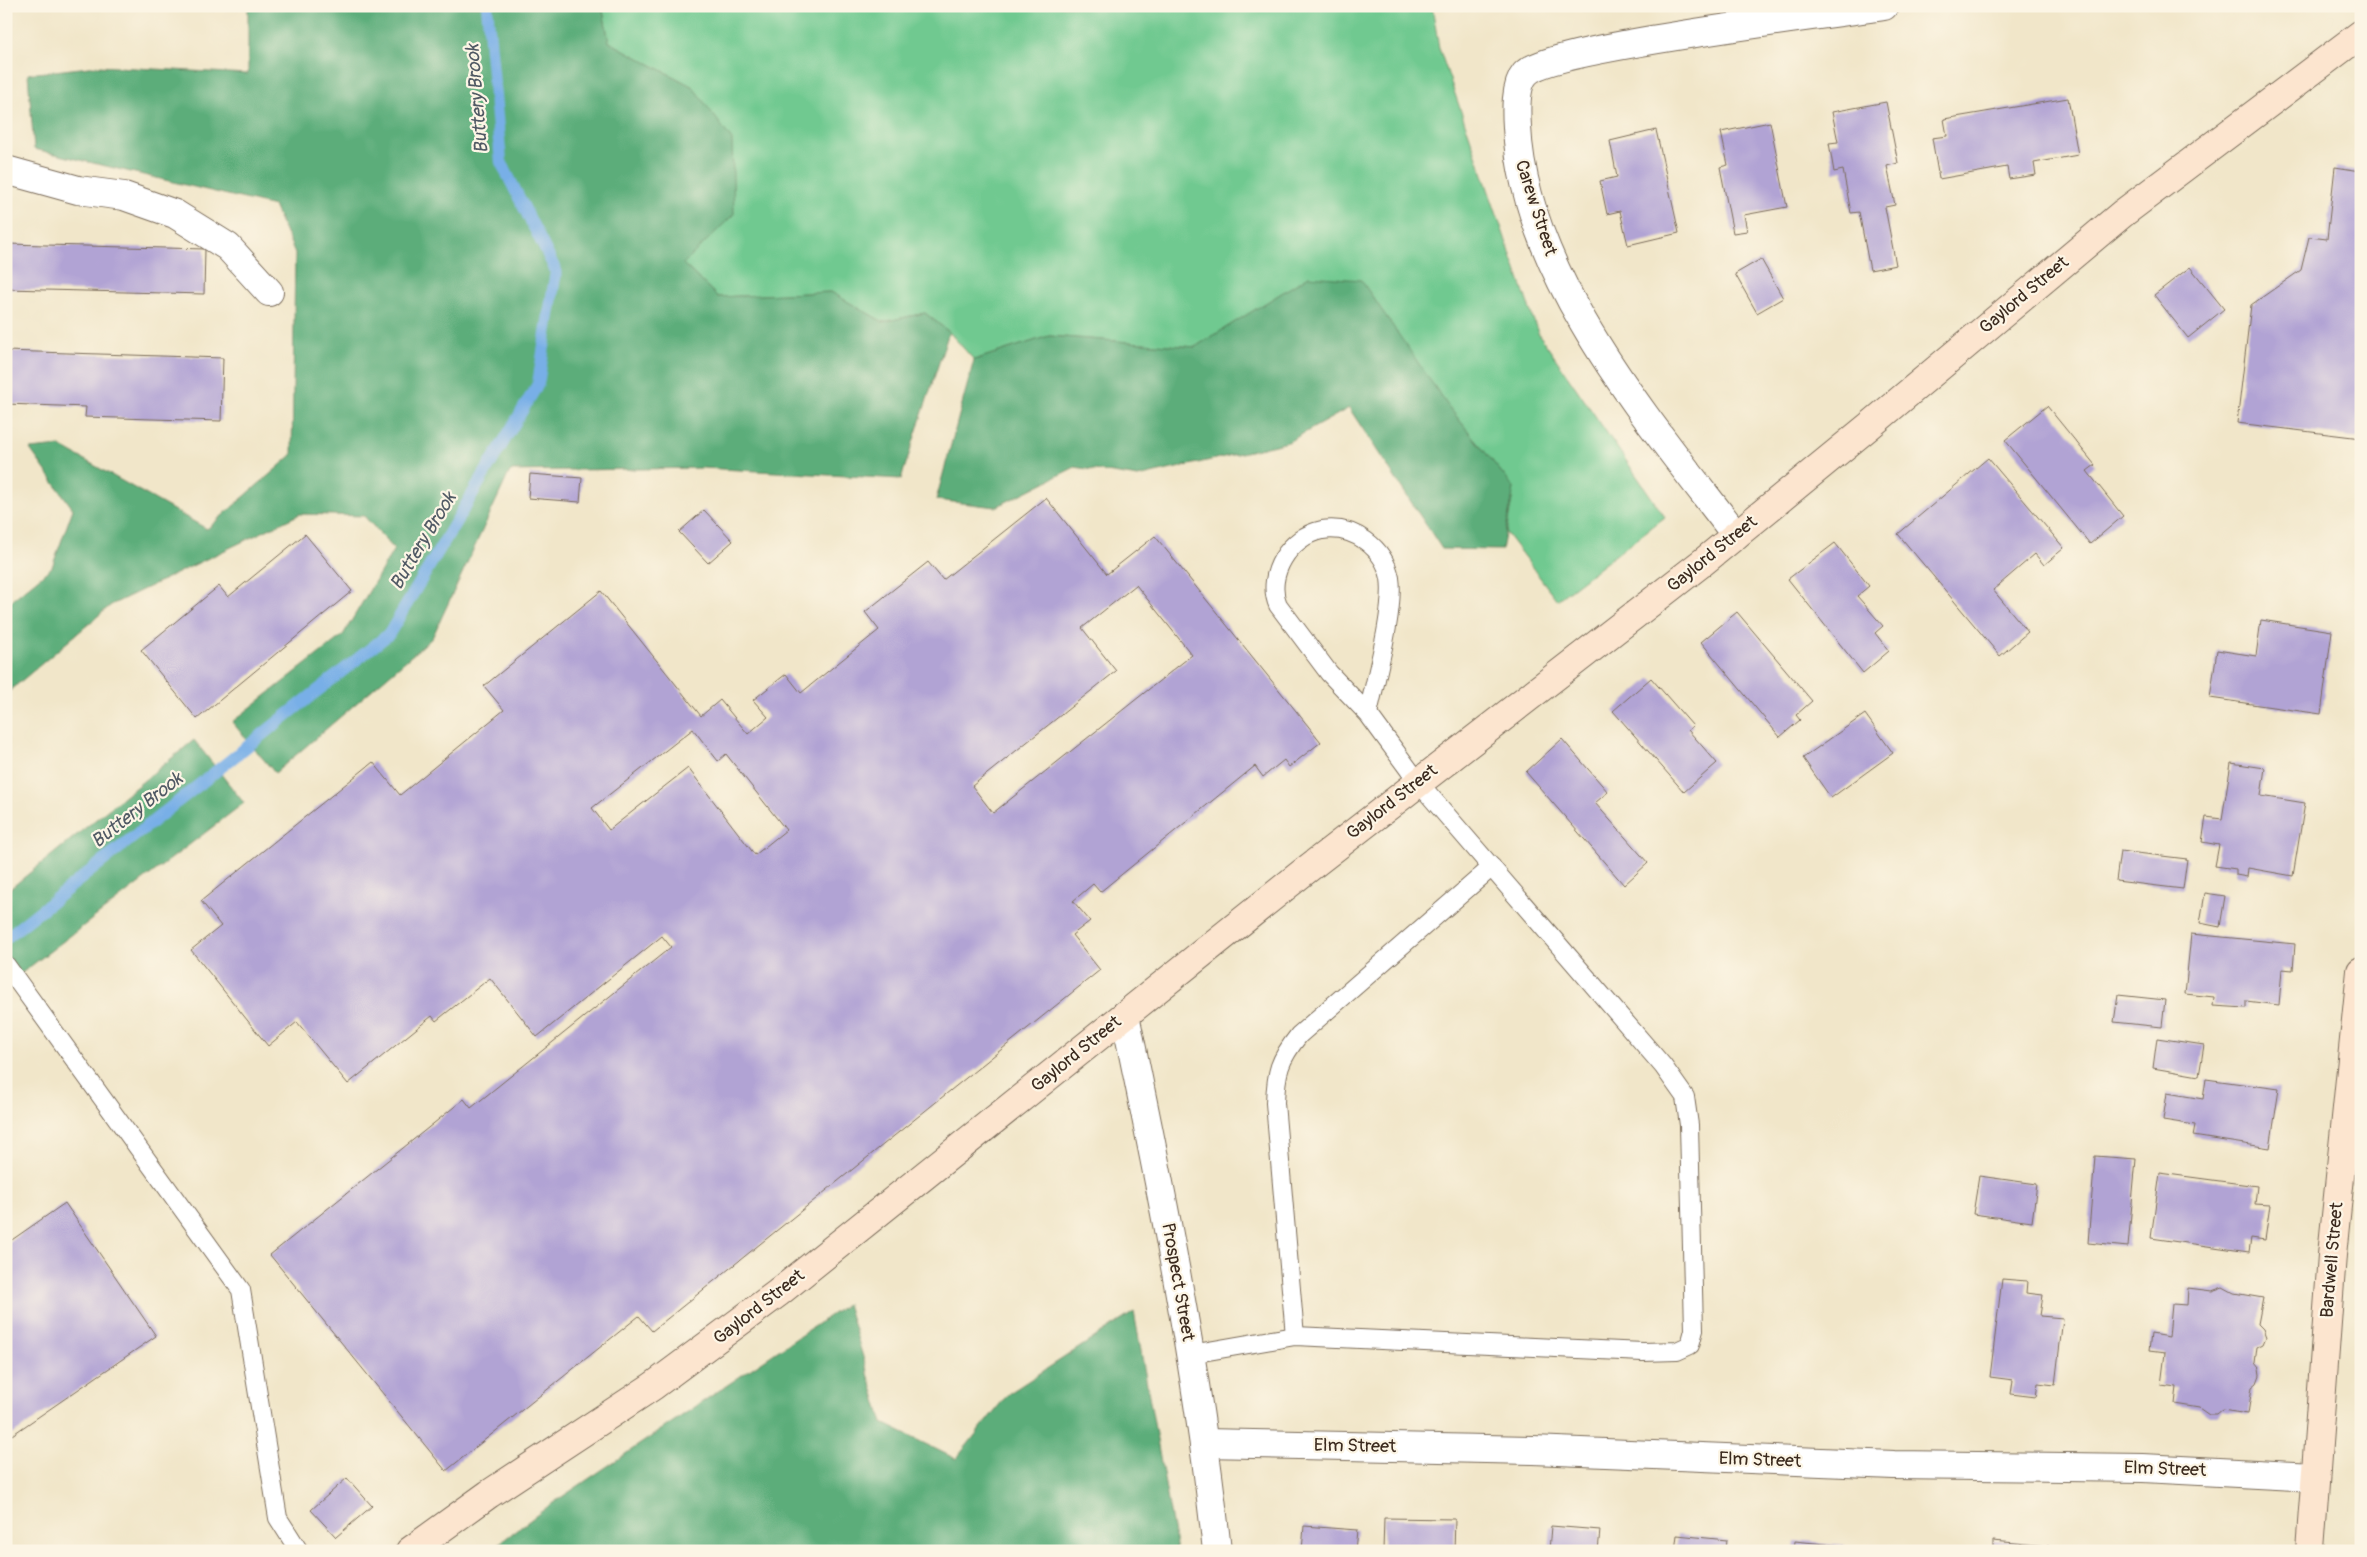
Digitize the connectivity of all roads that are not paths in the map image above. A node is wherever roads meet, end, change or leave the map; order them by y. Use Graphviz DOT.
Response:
graph roads {
  1 [pos="1884,6"];
  2 [pos="2361,34"];
  3 [pos="6,170"];
  4 [pos="269,292"];
  5 [pos="1736,535"];
  6 [pos="1368,714"];
  7 [pos="1418,782"];
  8 [pos="1492,868"];
  9 [pos="2361,970"];
  10 [pos="11,971"];
  11 [pos="1125,1015"];
  12 [pos="1295,1336"];
  13 [pos="1191,1354"];
  14 [pos="1204,1443"];
  15 [pos="2315,1477"];
  16 [pos="299,1551"];
  17 [pos="410,1551"];
  18 [pos="1217,1551"];
  19 [pos="2310,1551"];
  1 -- 5 [label="street, Carew Street"];
  2 -- 5 [label="street, Gaylord Street"];
  3 -- 4 [label="street"];
  5 -- 7 [label="street, Gaylord Street"];
  6 -- 6 [label="lane"];
  6 -- 7 [label="lane"];
  7 -- 8 [label="lane"];
  7 -- 11 [label="street, Gaylord Street"];
  8 -- 12 [label="lane"];
  8 -- 12 [label="lane"];
  9 -- 15 [label="street, Bardwell Street"];
  10 -- 16 [label="lane"];
  11 -- 13 [label="street, Prospect Street"];
  11 -- 17 [label="street, Gaylord Street"];
  12 -- 13 [label="lane"];
  13 -- 14 [label="street, Prospect Street"];
  14 -- 15 [label="street, Elm Street"];
  14 -- 18 [label="street, Prospect Street"];
  15 -- 19 [label="street, Bardwell Street"];
}
